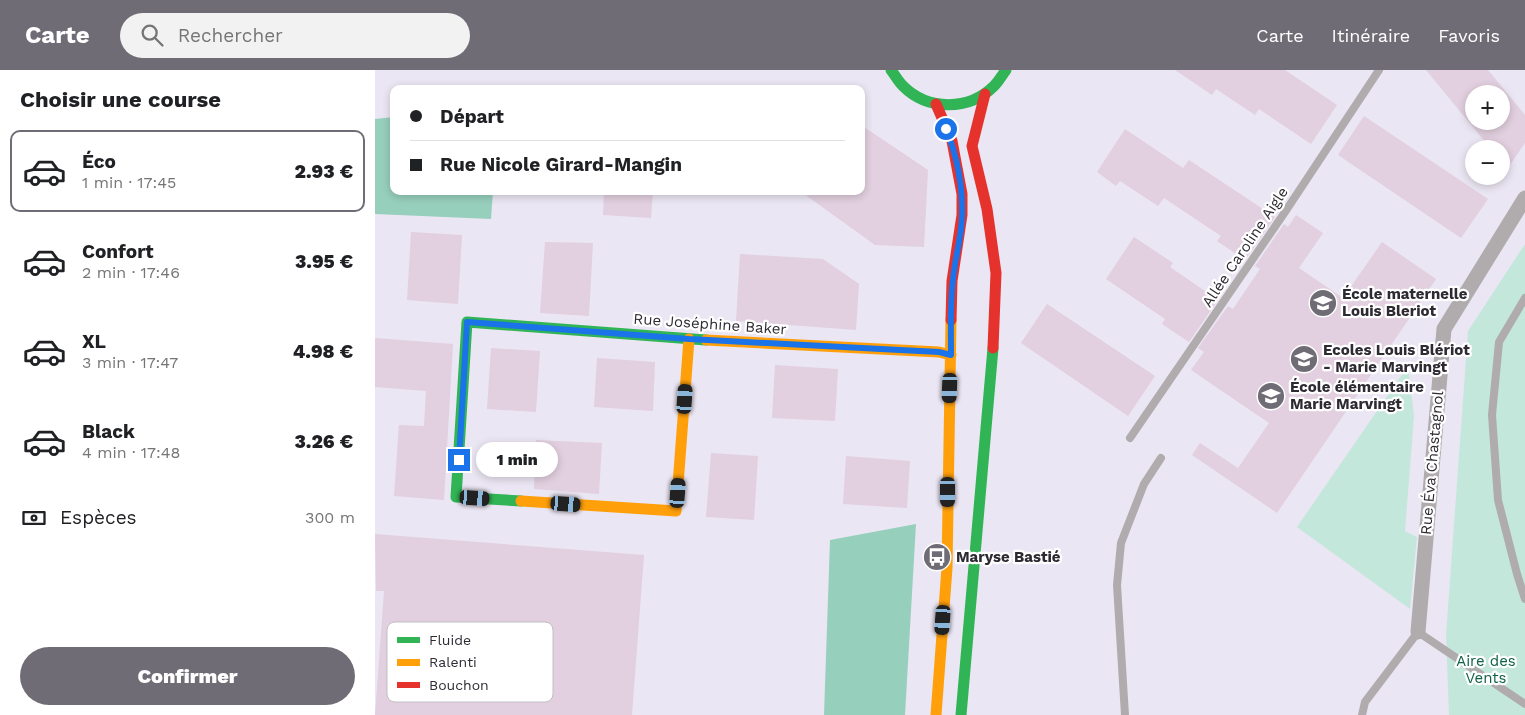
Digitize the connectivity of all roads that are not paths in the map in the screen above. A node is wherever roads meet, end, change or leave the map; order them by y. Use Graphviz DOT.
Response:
graph roads {
  1 [pos="891,70"];
  2 [pos="1006,70"];
  3 [pos="1379,70"];
  4 [pos="985,94"];
  5 [pos="936,104"];
  6 [pos="1525,198"];
  7 [pos="1525,298"];
  8 [pos="689,339"];
  9 [pos="951,355"];
  10 [pos="1130,438"];
  11 [pos="1161,458"];
  12 [pos="1525,599"];
  13 [pos="1418,632"];
  14 [pos="1525,704"];
  15 [pos="936,715"];
  16 [pos="961,715"];
  17 [pos="1125,715"];
  18 [pos="1362,715"];
  1 -- 5 [label="main road"];
  2 -- 4 [label="main road"];
  3 -- 10 [label="lane, Allée Caroline Aigle"];
  4 -- 5 [label="main road"];
  4 -- 16 [label="main road"];
  5 -- 9 [label="main road"];
  6 -- 13 [label="street, Rue Éva Chastagnol"];
  7 -- 12 [label="lane"];
  8 -- 8 [label="main road, Rue Joséphine Baker"];
  8 -- 9 [label="main road, Rue Joséphine Baker"];
  9 -- 15 [label="main road"];
  11 -- 17 [label="lane"];
  13 -- 14 [label="lane"];
  13 -- 18 [label="lane"];
}
